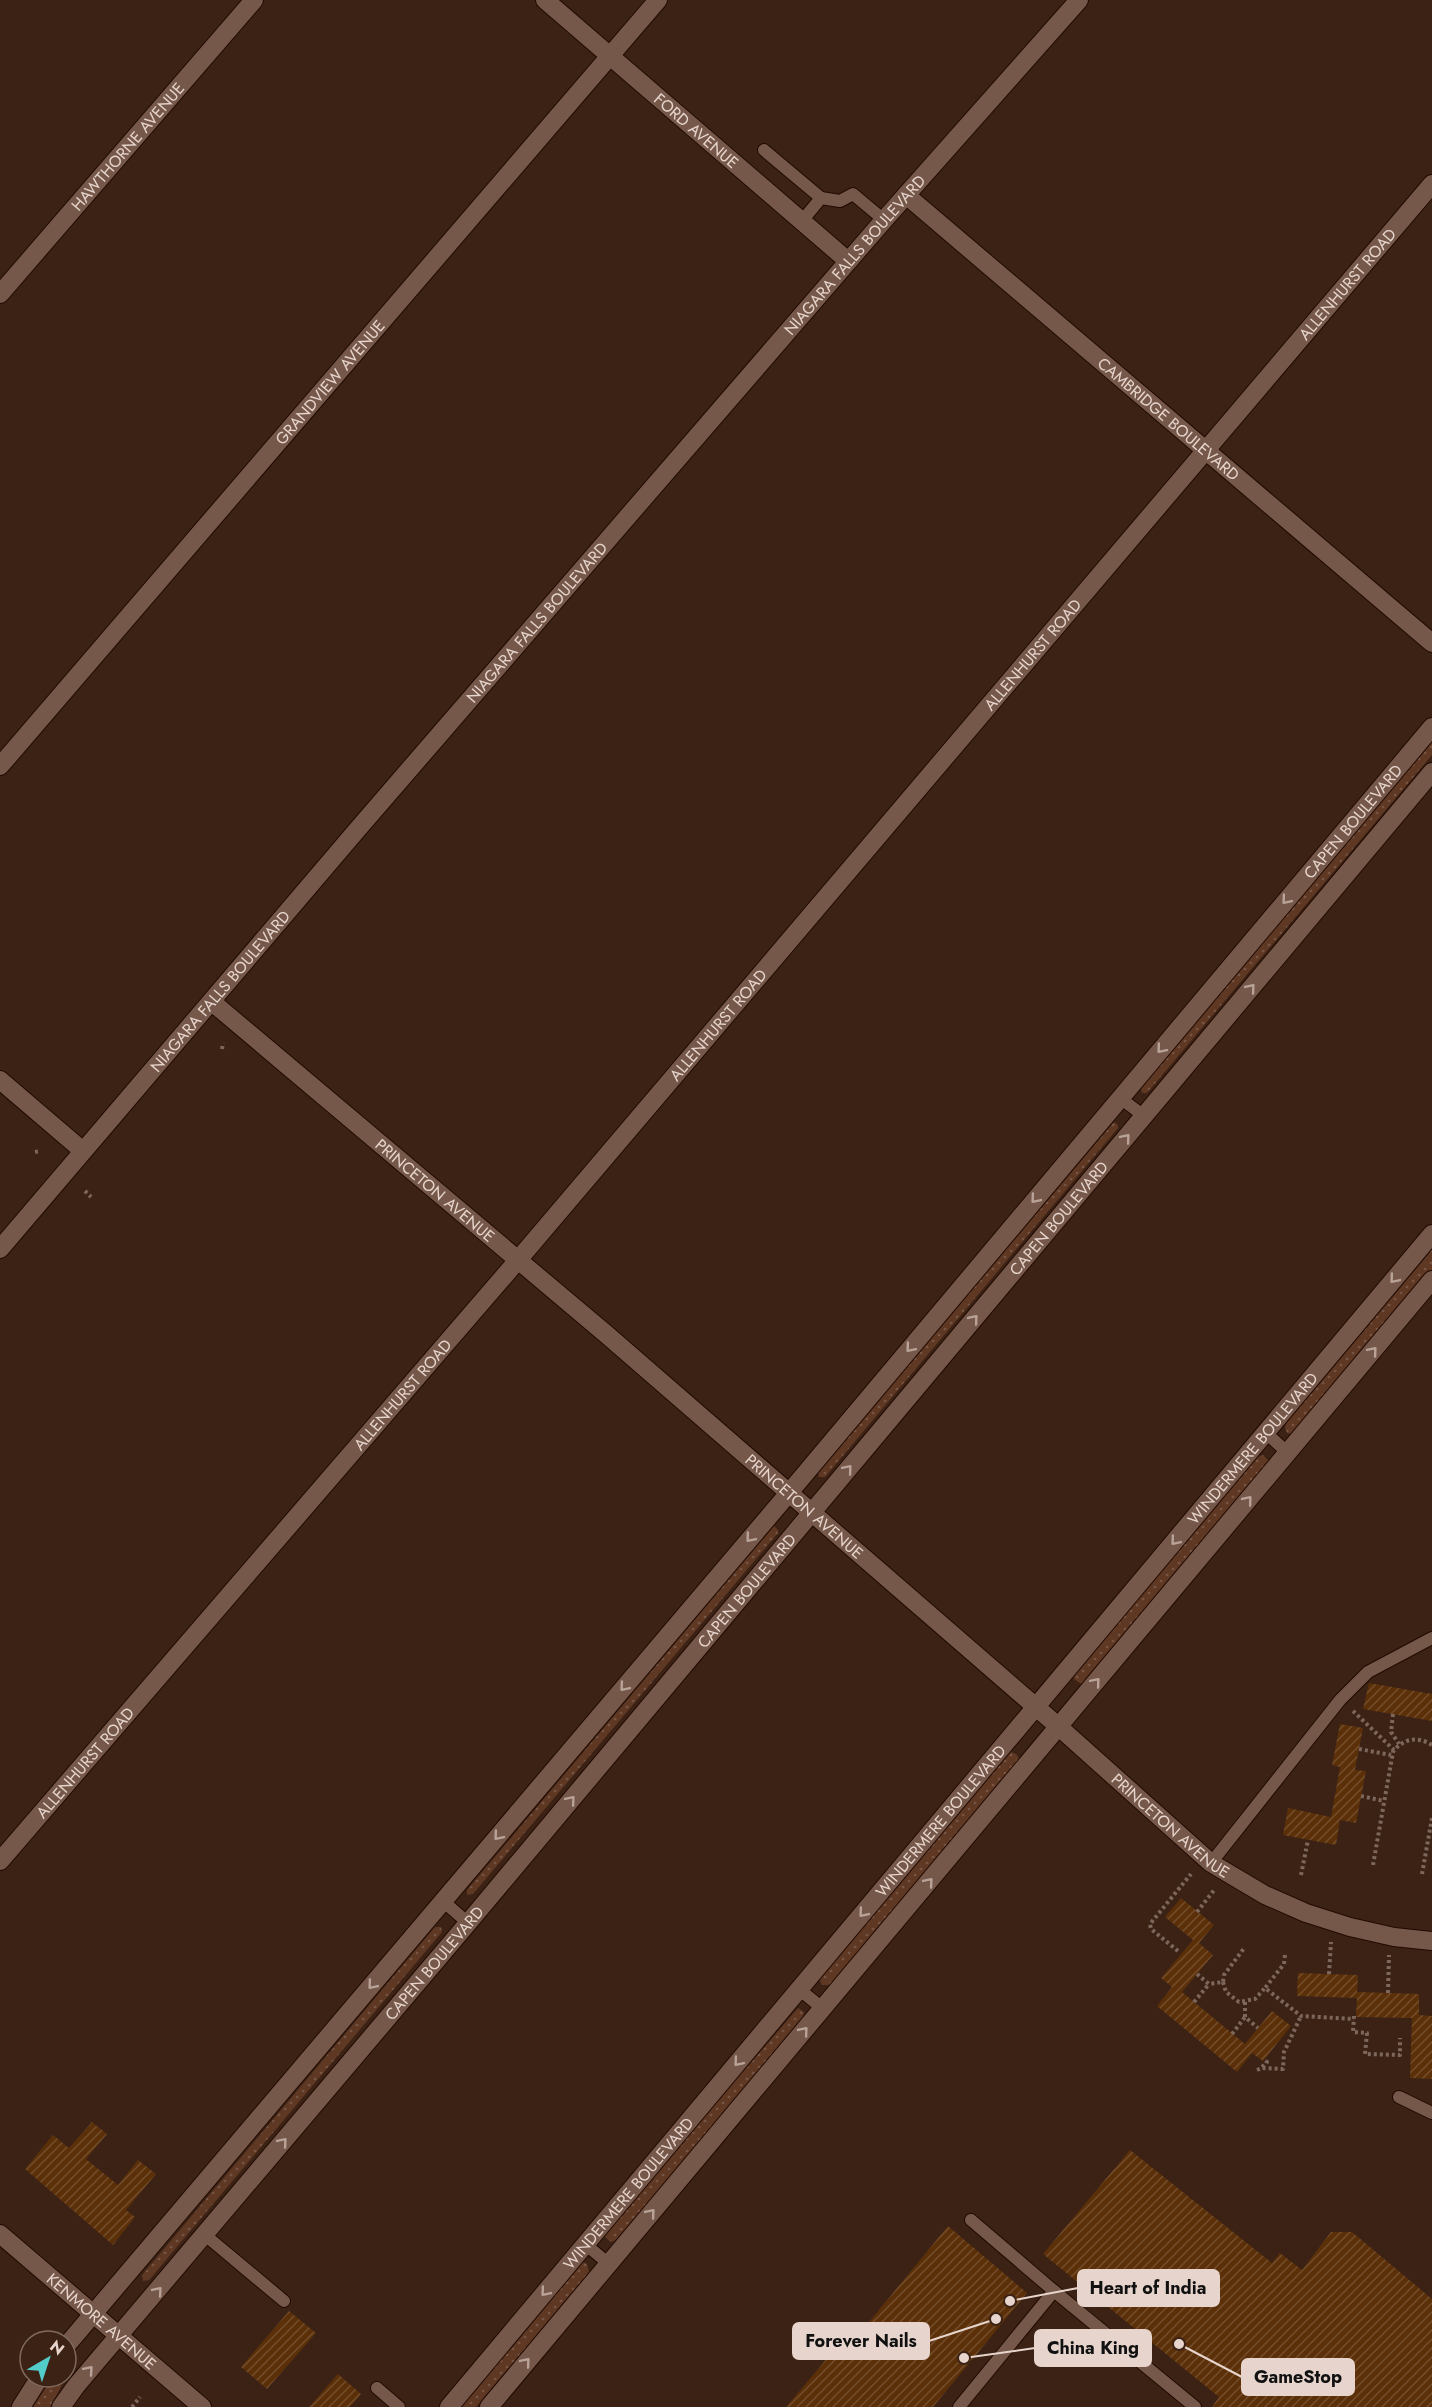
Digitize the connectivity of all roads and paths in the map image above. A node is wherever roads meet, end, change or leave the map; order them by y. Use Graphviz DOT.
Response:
graph roads {
  1 [pos="254,0"];
  2 [pos="545,0"];
  3 [pos="658,0"];
  4 [pos="1079,0"];
  5 [pos="610,56"];
  6 [pos="764,150"];
  7 [pos="1432,184"];
  8 [pos="906,195"];
  9 [pos="821,198"];
  10 [pos="884,220"];
  11 [pos="802,221"];
  12 [pos="849,261"];
  13 [pos="0,294"];
  14 [pos="1205,450"];
  15 [pos="1432,643"];
  16 [pos="1432,727"];
  17 [pos="0,766"];
  18 [pos="1432,772"];
  19 [pos="212,1002"];
  20 [pos="222,1043"];
  21 [pos="222,1049"];
  22 [pos="0,1080"];
  23 [pos="1120,1098"];
  24 [pos="1144,1116"];
  25 [pos="83,1151"];
  26 [pos="85,1191"];
  27 [pos="91,1197"];
  28 [pos="1432,1234"];
  29 [pos="0,1249"];
  30 [pos="518,1260"];
  31 [pos="1432,1280"];
  32 [pos="1266,1433"];
  33 [pos="1288,1453"];
  34 [pos="788,1494"];
  35 [pos="811,1514"];
  36 [pos="1432,1638"];
  37 [pos="1347,1706"];
  38 [pos="1035,1707"];
  39 [pos="1393,1714"];
  40 [pos="1059,1727"];
  41 [pos="1399,1744"];
  42 [pos="1432,1745"];
  43 [pos="1359,1749"];
  44 [pos="1394,1750"];
  45 [pos="1391,1755"];
  46 [pos="1361,1796"];
  47 [pos="1384,1801"];
  48 [pos="1432,1818"];
  49 [pos="1308,1840"];
  50 [pos="0,1861"];
  51 [pos="1211,1863"];
  52 [pos="1373,1865"];
  53 [pos="1191,1874"];
  54 [pos="1422,1874"];
  55 [pos="1301,1875"];
  56 [pos="1215,1889"];
  57 [pos="443,1901"];
  58 [pos="1197,1912"];
  59 [pos="468,1923"];
  60 [pos="1331,1941"];
  61 [pos="1432,1941"];
  62 [pos="1245,1947"];
  63 [pos="1178,1951"];
  64 [pos="1389,1954"];
  65 [pos="1285,1956"];
  66 [pos="1197,1974"];
  67 [pos="1329,1974"];
  68 [pos="1223,1982"];
  69 [pos="1209,1984"];
  70 [pos="1265,1988"];
  71 [pos="799,1989"];
  72 [pos="1388,1993"];
  73 [pos="1245,2001"];
  74 [pos="1194,2002"];
  75 [pos="822,2008"];
  76 [pos="1301,2016"];
  77 [pos="1245,2017"];
  78 [pos="1258,2028"];
  79 [pos="1232,2034"];
  80 [pos="1401,2038"];
  81 [pos="1264,2059"];
  82 [pos="1262,2068"];
  83 [pos="1257,2070"];
  84 [pos="1399,2097"];
  85 [pos="1432,2113"];
  86 [pos="971,2220"];
  87 [pos="0,2234"];
  88 [pos="205,2235"];
  89 [pos="585,2244"];
  90 [pos="609,2264"];
  91 [pos="1054,2291"];
  92 [pos="284,2301"];
  93 [pos="95,2314"];
  94 [pos="78,2333"];
  95 [pos="120,2336"];
  96 [pos="377,2388"];
  97 [pos="32,2389"];
  98 [pos="140,2397"];
  99 [pos="21,2407"];
  100 [pos="61,2407"];
  101 [pos="132,2407"];
  102 [pos="202,2407"];
  103 [pos="399,2407"];
  104 [pos="449,2407"];
  105 [pos="489,2407"];
  106 [pos="959,2407"];
  107 [pos="1195,2407"];
  1 -- 13 [label="street, HAWTHORNE AVENUE"];
  2 -- 5 [label="street, FORD AVENUE"];
  3 -- 5 [label="street, GRANDVIEW AVENUE"];
  4 -- 8 [label="street, NIAGARA FALLS BOULEVARD"];
  5 -- 11 [label="street, FORD AVENUE"];
  5 -- 17 [label="street, GRANDVIEW AVENUE"];
  6 -- 9 [label="lane"];
  7 -- 14 [label="street, ALLENHURST ROAD"];
  8 -- 10 [label="street, NIAGARA FALLS BOULEVARD"];
  8 -- 14 [label="street, CAMBRIDGE BOULEVARD"];
  9 -- 10 [label="lane"];
  9 -- 11 [label="lane"];
  10 -- 12 [label="street, NIAGARA FALLS BOULEVARD"];
  11 -- 12 [label="street, FORD AVENUE"];
  12 -- 19 [label="street, NIAGARA FALLS BOULEVARD"];
  14 -- 15 [label="street, CAMBRIDGE BOULEVARD"];
  14 -- 30 [label="street, ALLENHURST ROAD"];
  16 -- 23 [label="street, CAPEN BOULEVARD, one-way"];
  24 -- 18 [label="street, CAPEN BOULEVARD, one-way"];
  19 -- 25 [label="street, NIAGARA FALLS BOULEVARD"];
  19 -- 30 [label="street, PRINCETON AVENUE"];
  20 -- 21 [label="path"];
  22 -- 25 [label="street"];
  23 -- 24 [label="lane"];
  23 -- 34 [label="street, CAPEN BOULEVARD, one-way"];
  35 -- 24 [label="street, CAPEN BOULEVARD, one-way"];
  25 -- 29 [label="street, NIAGARA FALLS BOULEVARD"];
  26 -- 27 [label="path"];
  28 -- 32 [label="street, WINDERMERE BOULEVARD, one-way"];
  30 -- 34 [label="street, PRINCETON AVENUE"];
  30 -- 50 [label="street, ALLENHURST ROAD"];
  33 -- 31 [label="street, WINDERMERE BOULEVARD, one-way"];
  32 -- 33 [label="lane"];
  32 -- 38 [label="street, WINDERMERE BOULEVARD, one-way"];
  40 -- 33 [label="street, WINDERMERE BOULEVARD, one-way"];
  34 -- 35 [label="street, PRINCETON AVENUE"];
  34 -- 57 [label="street, CAPEN BOULEVARD, one-way"];
  35 -- 38 [label="street, PRINCETON AVENUE"];
  59 -- 35 [label="street, CAPEN BOULEVARD, one-way"];
  36 -- 51 [label="lane"];
  37 -- 44 [label="path"];
  38 -- 40 [label="street, PRINCETON AVENUE"];
  38 -- 71 [label="street, WINDERMERE BOULEVARD, one-way"];
  39 -- 41 [label="path"];
  40 -- 51 [label="street, PRINCETON AVENUE"];
  75 -- 40 [label="street, WINDERMERE BOULEVARD, one-way"];
  41 -- 42 [label="path"];
  41 -- 44 [label="path"];
  43 -- 45 [label="path"];
  44 -- 45 [label="path"];
  45 -- 47 [label="path"];
  46 -- 47 [label="path"];
  47 -- 52 [label="path"];
  48 -- 54 [label="path"];
  49 -- 55 [label="path"];
  51 -- 61 [label="street, PRINCETON AVENUE"];
  53 -- 63 [label="path"];
  56 -- 58 [label="path"];
  57 -- 59 [label="lane"];
  57 -- 93 [label="street, CAPEN BOULEVARD, one-way"];
  88 -- 59 [label="street, CAPEN BOULEVARD, one-way"];
  60 -- 67 [label="path"];
  62 -- 68 [label="path"];
  64 -- 72 [label="path"];
  65 -- 70 [label="path"];
  66 -- 69 [label="path"];
  68 -- 69 [label="path"];
  68 -- 73 [label="path"];
  69 -- 74 [label="path"];
  70 -- 73 [label="path"];
  70 -- 76 [label="path"];
  71 -- 75 [label="lane"];
  71 -- 89 [label="street, WINDERMERE BOULEVARD, one-way"];
  73 -- 77 [label="path"];
  90 -- 75 [label="street, WINDERMERE BOULEVARD, one-way"];
  76 -- 80 [label="path"];
  76 -- 82 [label="path"];
  77 -- 78 [label="path"];
  77 -- 79 [label="path"];
  81 -- 82 [label="path"];
  82 -- 83 [label="path"];
  84 -- 85 [label="lane"];
  86 -- 91 [label="lane"];
  87 -- 93 [label="street, KENMORE AVENUE"];
  88 -- 92 [label="lane"];
  95 -- 88 [label="street, CAPEN BOULEVARD, one-way"];
  89 -- 90 [label="lane"];
  89 -- 104 [label="street, WINDERMERE BOULEVARD, one-way"];
  105 -- 90 [label="street, WINDERMERE BOULEVARD, one-way"];
  91 -- 106 [label="lane"];
  91 -- 107 [label="lane"];
  93 -- 94 [label="street, CAPEN BOULEVARD"];
  93 -- 95 [label="street, KENMORE AVENUE"];
  100 -- 95 [label="street, CAPEN BOULEVARD, one-way"];
  95 -- 102 [label="street, KENMORE AVENUE"];
  96 -- 103 [label="lane"];
  97 -- 99 [label="street"];
  98 -- 101 [label="path"];
}
